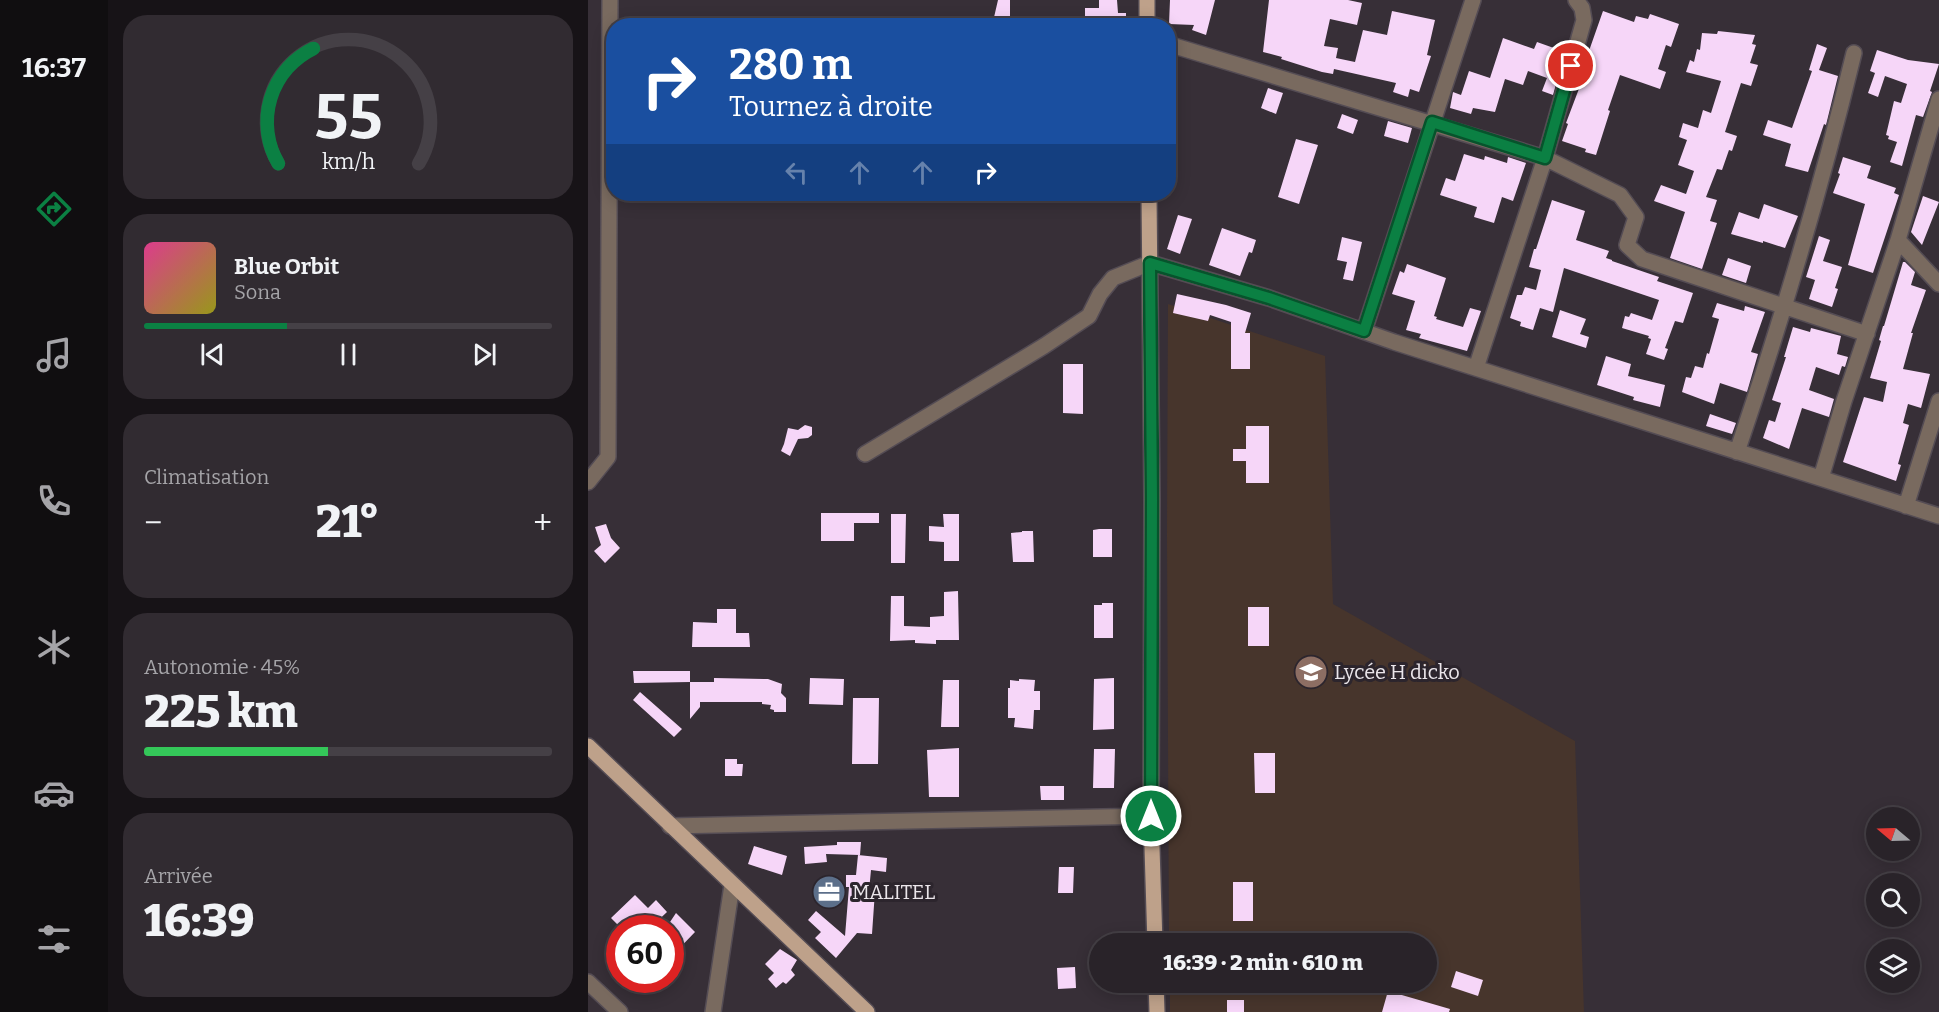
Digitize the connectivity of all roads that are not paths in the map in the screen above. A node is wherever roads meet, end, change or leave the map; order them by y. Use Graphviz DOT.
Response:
graph roads {
  1 [pos="610,0"];
  2 [pos="1147,0"];
  3 [pos="1473,0"];
  4 [pos="1576,0"];
  5 [pos="610,18"];
  6 [pos="1146,18"];
  7 [pos="1176,46"];
  8 [pos="1854,53"];
  9 [pos="1939,99"];
  10 [pos="1432,122"];
  11 [pos="1545,158"];
  12 [pos="609,201"];
  13 [pos="1149,201"];
  14 [pos="1898,240"];
  15 [pos="1150,263"];
  16 [pos="1939,284"];
  17 [pos="1784,306"];
  18 [pos="1364,331"];
  19 [pos="1867,334"];
  20 [pos="1476,368"];
  21 [pos="1939,400"];
  22 [pos="1737,452"];
  23 [pos="865,454"];
  24 [pos="1821,478"];
  25 [pos="588,482"];
  26 [pos="1906,506"];
  27 [pos="1939,516"];
  28 [pos="588,746"];
  29 [pos="1151,816"];
  30 [pos="670,826"];
  31 [pos="732,885"];
  32 [pos="1155,933"];
  33 [pos="588,982"];
  34 [pos="1156,993"];
  35 [pos="620,1012"];
  36 [pos="713,1012"];
  37 [pos="867,1012"];
  38 [pos="1157,1012"];
  1 -- 5 [label="street"];
  2 -- 6 [label="main road"];
  3 -- 10 [label="street"];
  4 -- 11 [label="street"];
  7 -- 10 [label="street"];
  8 -- 17 [label="street"];
  9 -- 14 [label="street"];
  10 -- 11 [label="street"];
  10 -- 18 [label="street"];
  11 -- 17 [label="street"];
  11 -- 20 [label="street"];
  12 -- 25 [label="street"];
  13 -- 15 [label="main road"];
  14 -- 16 [label="street"];
  14 -- 19 [label="street"];
  15 -- 18 [label="street"];
  15 -- 23 [label="street"];
  15 -- 29 [label="main road"];
  17 -- 19 [label="street"];
  17 -- 22 [label="street"];
  18 -- 20 [label="street"];
  19 -- 24 [label="street"];
  20 -- 22 [label="street"];
  21 -- 26 [label="street"];
  22 -- 24 [label="street"];
  24 -- 26 [label="street"];
  26 -- 27 [label="street"];
  28 -- 30 [label="main road"];
  29 -- 30 [label="street"];
  29 -- 32 [label="main road"];
  30 -- 31 [label="main road"];
  31 -- 36 [label="street"];
  31 -- 37 [label="main road"];
  33 -- 35 [label="street"];
  34 -- 38 [label="main road"];
}
